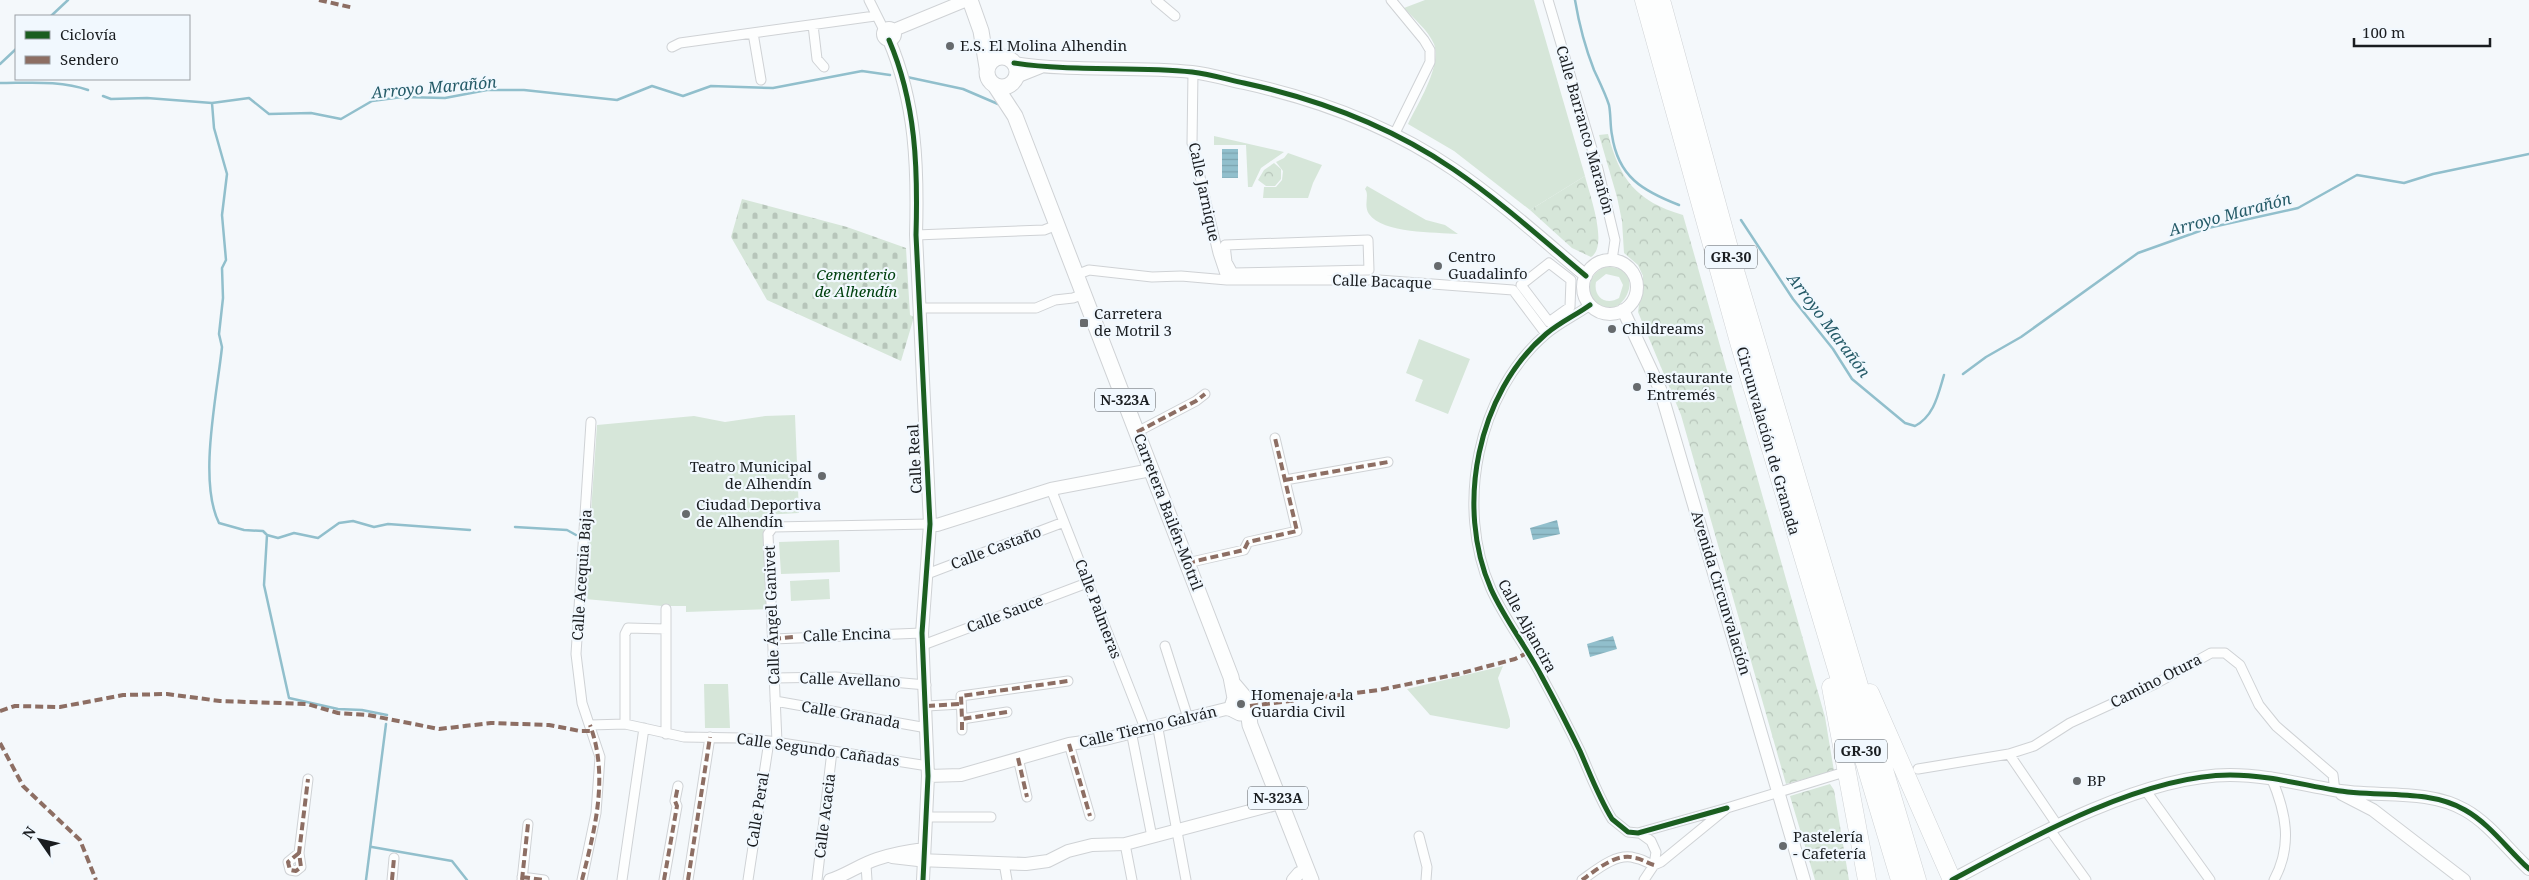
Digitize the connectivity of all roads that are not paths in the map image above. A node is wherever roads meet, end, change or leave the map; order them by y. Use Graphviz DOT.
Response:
graph roads {
  1 [pos="869,0"];
  2 [pos="969,0"];
  3 [pos="1156,0"];
  4 [pos="1391,0"];
  5 [pos="1548,0"];
  6 [pos="1644,0"];
  7 [pos="1661,0"];
  8 [pos="875,16"];
  9 [pos="1175,16"];
  10 [pos="813,25"];
  11 [pos="982,31"];
  12 [pos="889,33"];
  13 [pos="753,34"];
  14 [pos="672,47"];
  15 [pos="824,67"];
  16 [pos="987,67"];
  17 [pos="1011,70"];
  18 [pos="1193,72"];
  19 [pos="761,80"];
  20 [pos="996,87"];
  21 [pos="1015,116"];
  22 [pos="1394,135"];
  23 [pos="1057,225"];
  24 [pos="916,235"];
  25 [pos="1225,246"];
  26 [pos="1612,260"];
  27 [pos="1076,275"];
  28 [pos="1586,276"];
  29 [pos="1227,280"];
  30 [pos="1571,280"];
  31 [pos="1084,294"];
  32 [pos="1590,304"];
  33 [pos="920,308"];
  34 [pos="1623,310"];
  35 [pos="1546,334"];
  36 [pos="1205,394"];
  37 [pos="591,422"];
  38 [pos="1137,432"];
  39 [pos="1275,438"];
  40 [pos="1388,462"];
  41 [pos="1151,470"];
  42 [pos="1285,480"];
  43 [pos="1051,489"];
  44 [pos="1064,522"];
  45 [pos="930,524"];
  46 [pos="1187,563"];
  47 [pos="927,574"];
  48 [pos="1087,583"];
  49 [pos="666,609"];
  50 [pos="1823,622"];
  51 [pos="666,629"];
  52 [pos="1844,636"];
  53 [pos="773,639"];
  54 [pos="923,639"];
  55 [pos="1165,646"];
  56 [pos="774,678"];
  57 [pos="1068,681"];
  58 [pos="926,685"];
  59 [pos="775,701"];
  60 [pos="961,704"];
  61 [pos="927,706"];
  62 [pos="1238,706"];
  63 [pos="1007,712"];
  64 [pos="1188,718"];
  65 [pos="962,719"];
  66 [pos="625,724"];
  67 [pos="590,725"];
  68 [pos="644,728"];
  69 [pos="927,728"];
  70 [pos="1144,728"];
  71 [pos="1158,729"];
  72 [pos="962,730"];
  73 [pos="666,734"];
  74 [pos="1132,736"];
  75 [pos="710,737"];
  76 [pos="773,741"];
  77 [pos="1070,744"];
  78 [pos="832,752"];
  79 [pos="2009,754"];
  80 [pos="1018,758"];
  81 [pos="1918,769"];
  82 [pos="928,771"];
  83 [pos="1838,774"];
  84 [pos="2271,777"];
  85 [pos="308,779"];
  86 [pos="678,786"];
  87 [pos="2146,791"];
  88 [pos="2335,791"];
  89 [pos="1778,792"];
  90 [pos="1027,797"];
  91 [pos="1280,803"];
  92 [pos="1727,808"];
  93 [pos="1090,816"];
  94 [pos="925,817"];
  95 [pos="991,817"];
  96 [pos="528,824"];
  97 [pos="1655,827"];
  98 [pos="2054,828"];
  99 [pos="1177,831"];
  100 [pos="1640,833"];
  101 [pos="1419,836"];
  102 [pos="1152,837"];
  103 [pos="1651,841"];
  104 [pos="1125,844"];
  105 [pos="1656,852"];
  106 [pos="299,853"];
  107 [pos="1671,854"];
  108 [pos="924,855"];
  109 [pos="394,858"];
  110 [pos="1004,863"];
  111 [pos="866,865"];
  112 [pos="1654,865"];
  113 [pos="2529,868"];
  114 [pos="1309,875"];
  115 [pos="522,878"];
  116 [pos="1642,879"];
  117 [pos="392,880"];
  118 [pos="544,880"];
  119 [pos="582,880"];
  120 [pos="622,880"];
  121 [pos="664,880"];
  122 [pos="688,880"];
  123 [pos="748,880"];
  124 [pos="817,880"];
  125 [pos="830,880"];
  126 [pos="867,880"];
  127 [pos="924,880"];
  128 [pos="1007,880"];
  129 [pos="1132,880"];
  130 [pos="1186,880"];
  131 [pos="1293,880"];
  132 [pos="1426,880"];
  133 [pos="1582,880"];
  134 [pos="1804,880"];
  135 [pos="1867,880"];
  136 [pos="1900,880"];
  137 [pos="1917,880"];
  138 [pos="1952,880"];
  139 [pos="2086,880"];
  140 [pos="2210,880"];
  141 [pos="2274,880"];
  142 [pos="2464,880"];
  1 -- 8 [label="street"];
  2 -- 11 [label="main road, N-323A"];
  2 -- 12 [label="street"];
  3 -- 9 [label="street"];
  4 -- 22 [label="street"];
  5 -- 26 [label="street, Calle Barranco Marañón"];
  6 -- 50 [label="highway, Circunvalación de Granada / GR-30"];
  7 -- 52 [label="highway, Circunvalación de Granada / GR-30"];
  8 -- 10 [label="street"];
  8 -- 12 [label="street"];
  10 -- 13 [label="street"];
  10 -- 15 [label="street"];
  11 -- 16 [label="main road, N-323A"];
  11 -- 17 [label="main road, N-323A"];
  12 -- 24 [label="street, Calle Real"];
  13 -- 14 [label="street"];
  13 -- 19 [label="street"];
  16 -- 17 [label="main road"];
  16 -- 20 [label="main road, N-323A"];
  17 -- 18 [label="street"];
  17 -- 20 [label="main road"];
  17 -- 21 [label="main road, Carretera Bailén-Motril / N-323A"];
  18 -- 22 [label="street"];
  18 -- 29 [label="street, Calle Jarnique"];
  20 -- 21 [label="main road, Carretera Bailén-Motril / N-323A"];
  21 -- 23 [label="main road, Carretera Bailén-Motril / N-323A"];
  22 -- 28 [label="street"];
  23 -- 24 [label="street"];
  23 -- 27 [label="main road, Carretera Bailén-Motril / N-323A"];
  24 -- 33 [label="street, Calle Real"];
  25 -- 25 [label="street"];
  26 -- 28 [label="street"];
  26 -- 34 [label="street"];
  27 -- 29 [label="street, Calle Bacaque"];
  27 -- 31 [label="main road, Carretera Bailén-Motril / N-323A"];
  28 -- 32 [label="street"];
  29 -- 35 [label="street, Calle Bacaque"];
  30 -- 30 [label="street"];
  31 -- 33 [label="street"];
  31 -- 38 [label="main road, Carretera Bailén-Motril / N-323A"];
  32 -- 34 [label="street"];
  32 -- 35 [label="street, Calle Aljancira"];
  33 -- 45 [label="street, Calle Real"];
  34 -- 89 [label="street, Avenida Circunvalación"];
  35 -- 100 [label="street, Calle Aljancira"];
  36 -- 38 [label="street"];
  37 -- 67 [label="street, Calle Acequia Baja"];
  38 -- 41 [label="main road, Carretera Bailén-Motril / N-323A"];
  39 -- 42 [label="street"];
  40 -- 42 [label="street"];
  41 -- 43 [label="street"];
  41 -- 46 [label="main road, Carretera Bailén-Motril / N-323A"];
  42 -- 46 [label="street"];
  43 -- 44 [label="street, Calle Palmeras"];
  43 -- 45 [label="street"];
  44 -- 47 [label="street, Calle Castaño"];
  44 -- 48 [label="street, Calle Palmeras"];
  45 -- 47 [label="street, Calle Real"];
  45 -- 53 [label="street, Calle Ángel Ganivet"];
  46 -- 62 [label="main road, Carretera Bailén-Motril / N-323A"];
  47 -- 54 [label="street, Calle Real"];
  48 -- 54 [label="street, Calle Sauce"];
  48 -- 70 [label="street, Calle Palmeras"];
  49 -- 51 [label="street"];
  50 -- 135 [label="highway"];
  50 -- 136 [label="highway, Circunvalación de Granada / GR-30"];
  51 -- 66 [label="street"];
  51 -- 73 [label="street"];
  52 -- 137 [label="highway, Circunvalación de Granada / GR-30"];
  52 -- 138 [label="highway"];
  53 -- 54 [label="street, Calle Encina"];
  53 -- 56 [label="street, Calle Ángel Ganivet"];
  54 -- 58 [label="street, Calle Real"];
  55 -- 64 [label="street"];
  56 -- 58 [label="street, Calle Avellano"];
  56 -- 59 [label="street, Calle Ángel Ganivet"];
  57 -- 60 [label="street"];
  58 -- 61 [label="street, Calle Real"];
  59 -- 69 [label="street, Calle Granada"];
  59 -- 76 [label="street, Calle Ángel Ganivet"];
  60 -- 61 [label="street"];
  60 -- 65 [label="street"];
  61 -- 69 [label="street, Calle Real"];
  62 -- 64 [label="street, Calle Tierno Galván"];
  62 -- 91 [label="main road, Carretera Bailén-Motril / N-323A"];
  63 -- 65 [label="street"];
  64 -- 70 [label="street, Calle Tierno Galván"];
  65 -- 72 [label="street"];
  66 -- 67 [label="street, Calle Segundo Cañadas"];
  66 -- 68 [label="street, Calle Segundo Cañadas"];
  67 -- 119 [label="street, Calle Acequia Baja"];
  68 -- 73 [label="street, Calle Segundo Cañadas"];
  68 -- 120 [label="street"];
  69 -- 82 [label="street, Calle Real"];
  70 -- 77 [label="street, Calle Tierno Galván"];
  71 -- 99 [label="street"];
  73 -- 75 [label="street, Calle Segundo Cañadas"];
  74 -- 102 [label="street"];
  75 -- 76 [label="street, Calle Segundo Cañadas"];
  75 -- 122 [label="street"];
  76 -- 78 [label="street, Calle Segundo Cañadas"];
  76 -- 123 [label="street, Calle Peral"];
  77 -- 80 [label="street, Calle Tierno Galván"];
  77 -- 93 [label="street, Calle Tierno Galván"];
  78 -- 82 [label="street, Calle Segundo Cañadas"];
  78 -- 124 [label="street, Calle Acacia"];
  79 -- 81 [label="street, Camino Otura"];
  79 -- 88 [label="street, Camino Otura"];
  79 -- 98 [label="street"];
  80 -- 82 [label="street, Calle Tierno Galván"];
  80 -- 90 [label="street"];
  82 -- 94 [label="street, Calle Real"];
  83 -- 89 [label="street"];
  84 -- 87 [label="street"];
  84 -- 88 [label="street"];
  84 -- 141 [label="street"];
  85 -- 106 [label="street"];
  86 -- 121 [label="street"];
  87 -- 98 [label="street"];
  87 -- 140 [label="street"];
  88 -- 113 [label="street"];
  88 -- 142 [label="street"];
  89 -- 92 [label="street"];
  89 -- 134 [label="street, Avenida Circunvalación"];
  91 -- 99 [label="street"];
  91 -- 114 [label="main road, Carretera Bailén-Motril / N-323A"];
  92 -- 97 [label="street"];
  92 -- 107 [label="street"];
  94 -- 95 [label="street"];
  94 -- 108 [label="street, Calle Real"];
  96 -- 115 [label="street"];
  97 -- 100 [label="street"];
  97 -- 103 [label="street"];
  98 -- 138 [label="street"];
  98 -- 139 [label="street"];
  99 -- 102 [label="street"];
  99 -- 130 [label="street"];
  100 -- 103 [label="street, Calle Aljancira"];
  101 -- 132 [label="street"];
  102 -- 104 [label="street"];
  103 -- 105 [label="street, Calle Aljancira"];
  104 -- 110 [label="street"];
  104 -- 129 [label="street"];
  105 -- 107 [label="street"];
  105 -- 112 [label="street"];
  107 -- 112 [label="street"];
  108 -- 110 [label="street"];
  108 -- 111 [label="street"];
  108 -- 127 [label="street, Calle Real"];
  109 -- 117 [label="street"];
  110 -- 128 [label="street"];
  111 -- 125 [label="street"];
  111 -- 126 [label="street"];
  112 -- 116 [label="street"];
  112 -- 133 [label="street"];
  114 -- 131 [label="street"];
  115 -- 118 [label="street"];
}
